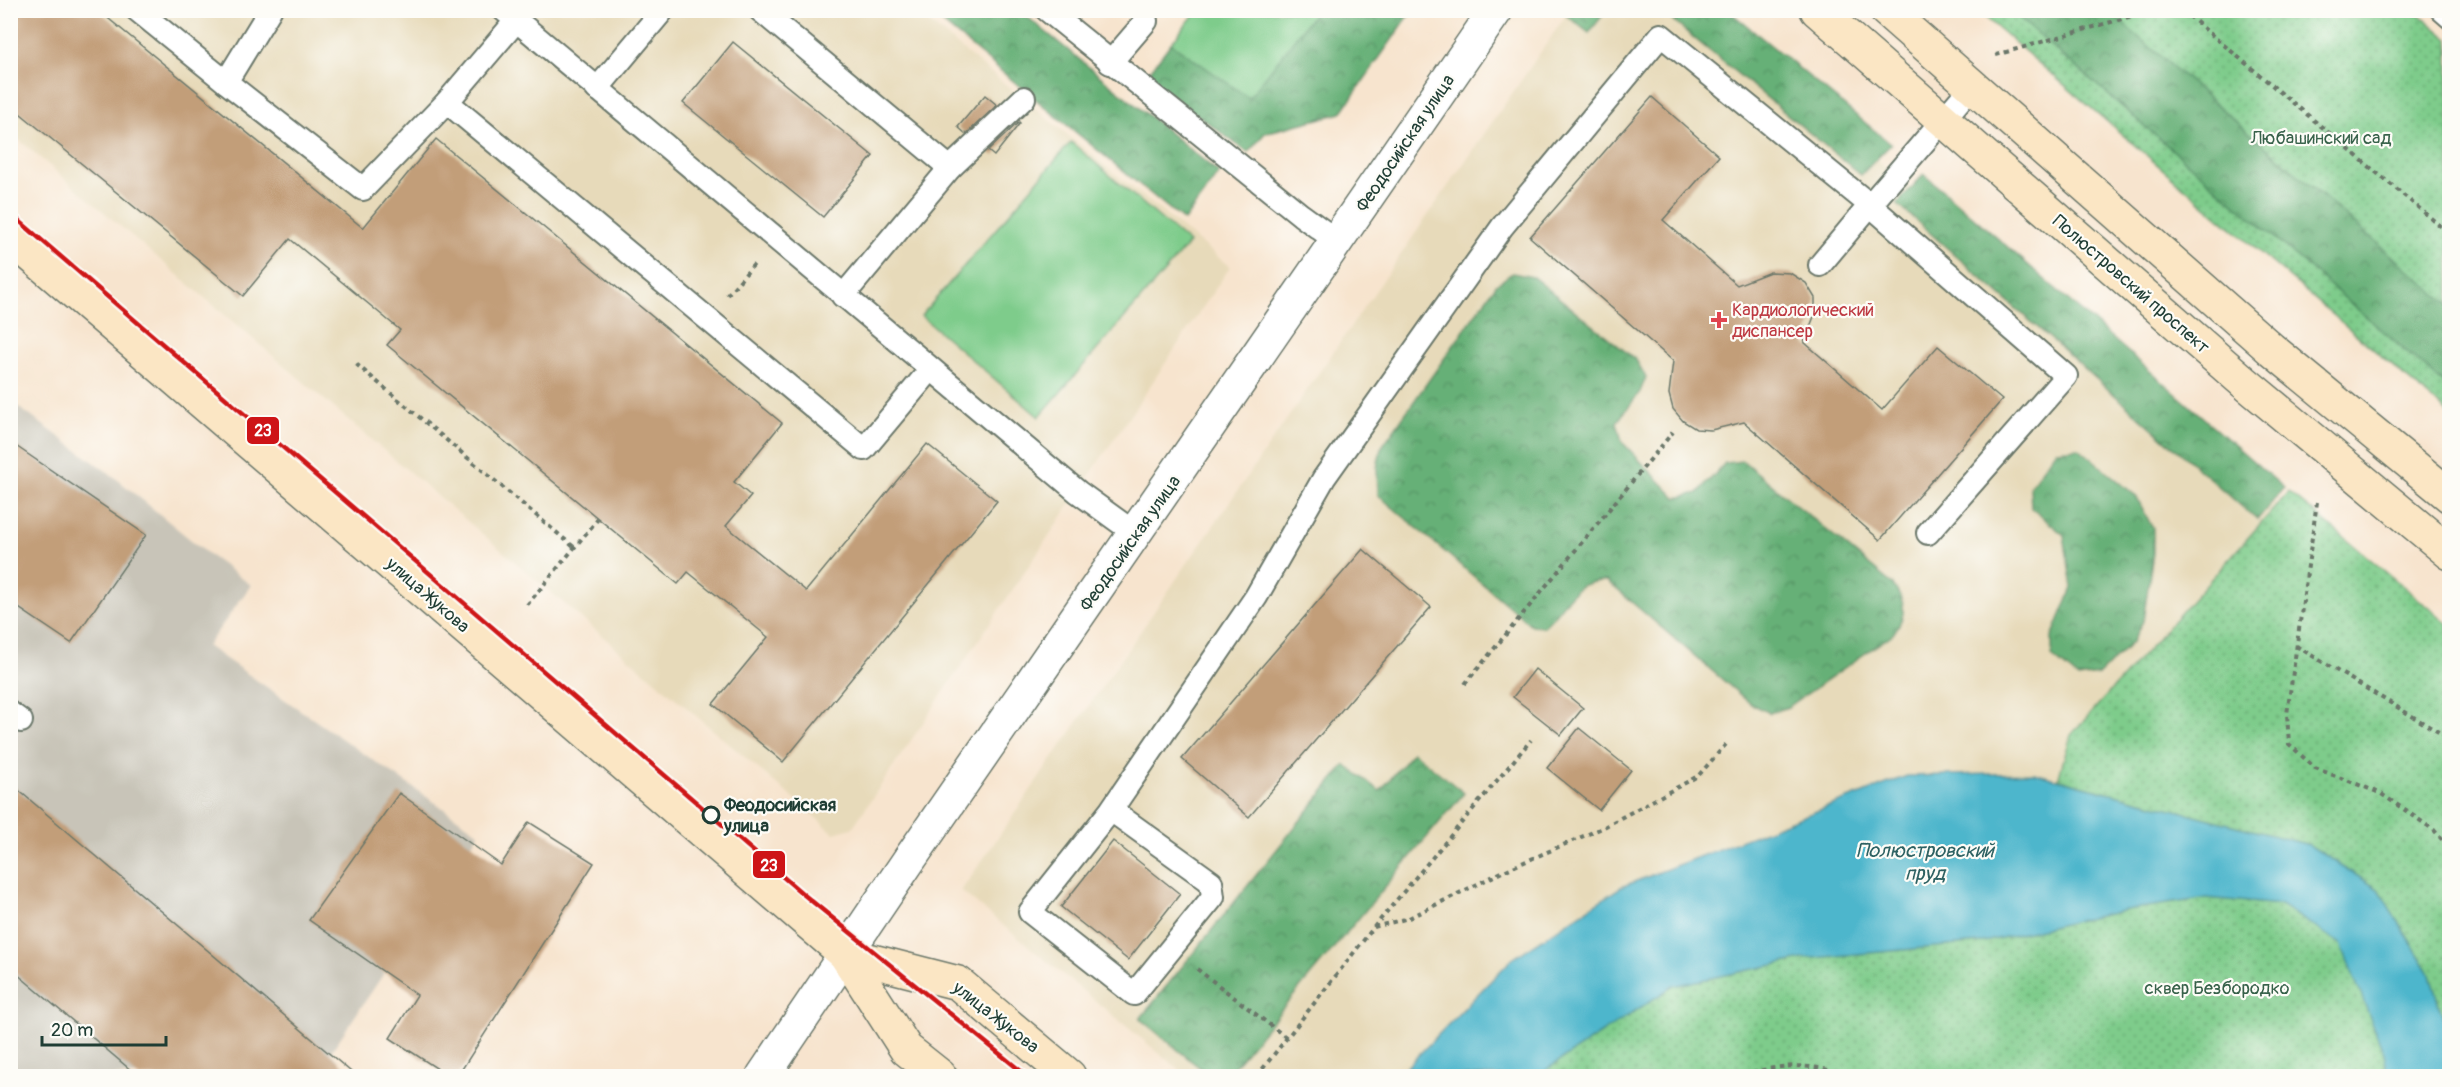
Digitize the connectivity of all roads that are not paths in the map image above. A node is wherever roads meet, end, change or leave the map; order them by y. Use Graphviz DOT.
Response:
graph roads {
  1 [pos="137,10"];
  2 [pos="270,10"];
  3 [pos="663,10"];
  4 [pos="760,10"];
  5 [pos="1047,10"];
  6 [pos="1496,10"];
  7 [pos="1817,10"];
  8 [pos="1886,10"];
  9 [pos="2442,10"];
  10 [pos="510,16"];
  11 [pos="2450,17"];
  12 [pos="1146,21"];
  13 [pos="1110,63"];
  14 [pos="226,82"];
  15 [pos="1972,86"];
  16 [pos="597,89"];
  17 [pos="1024,98"];
  18 [pos="447,102"];
  19 [pos="1944,121"];
  20 [pos="950,168"];
  21 [pos="1870,205"];
  22 [pos="10,237"];
  23 [pos="1338,242"];
  24 [pos="1820,265"];
  25 [pos="843,296"];
  26 [pos="931,369"];
  27 [pos="2450,496"];
  28 [pos="1928,533"];
  29 [pos="1137,534"];
  30 [pos="2450,553"];
  31 [pos="1111,810"];
  32 [pos="845,954"];
  33 [pos="763,1077"];
  34 [pos="940,1077"];
  35 [pos="1069,1077"];
  1 -- 14 [label="lane"];
  2 -- 14 [label="lane"];
  3 -- 16 [label="lane"];
  4 -- 20 [label="lane"];
  5 -- 13 [label="lane"];
  6 -- 23 [label="street, Феодосийская улица"];
  7 -- 19 [label="main road, Полюстровский проспект"];
  8 -- 15 [label="main road"];
  9 -- 11 [label="lane"];
  10 -- 16 [label="lane"];
  10 -- 18 [label="lane"];
  12 -- 13 [label="lane"];
  13 -- 23 [label="lane"];
  14 -- 18 [label="lane"];
  15 -- 19 [label="lane"];
  15 -- 27 [label="main road"];
  16 -- 25 [label="lane"];
  17 -- 20 [label="lane"];
  18 -- 26 [label="lane"];
  19 -- 21 [label="lane"];
  19 -- 30 [label="main road, Полюстровский проспект"];
  20 -- 25 [label="lane"];
  21 -- 24 [label="lane"];
  21 -- 28 [label="lane"];
  21 -- 31 [label="lane"];
  22 -- 32 [label="main road, улица Жукова"];
  23 -- 29 [label="street, Феодосийская улица"];
  25 -- 26 [label="lane"];
  26 -- 29 [label="lane"];
  29 -- 32 [label="street, Феодосийская улица"];
  31 -- 31 [label="lane"];
  32 -- 33 [label="street, Феодосийская улица"];
  32 -- 34 [label="main road, улица Жукова"];
  32 -- 35 [label="main road, улица Жукова"];
}
